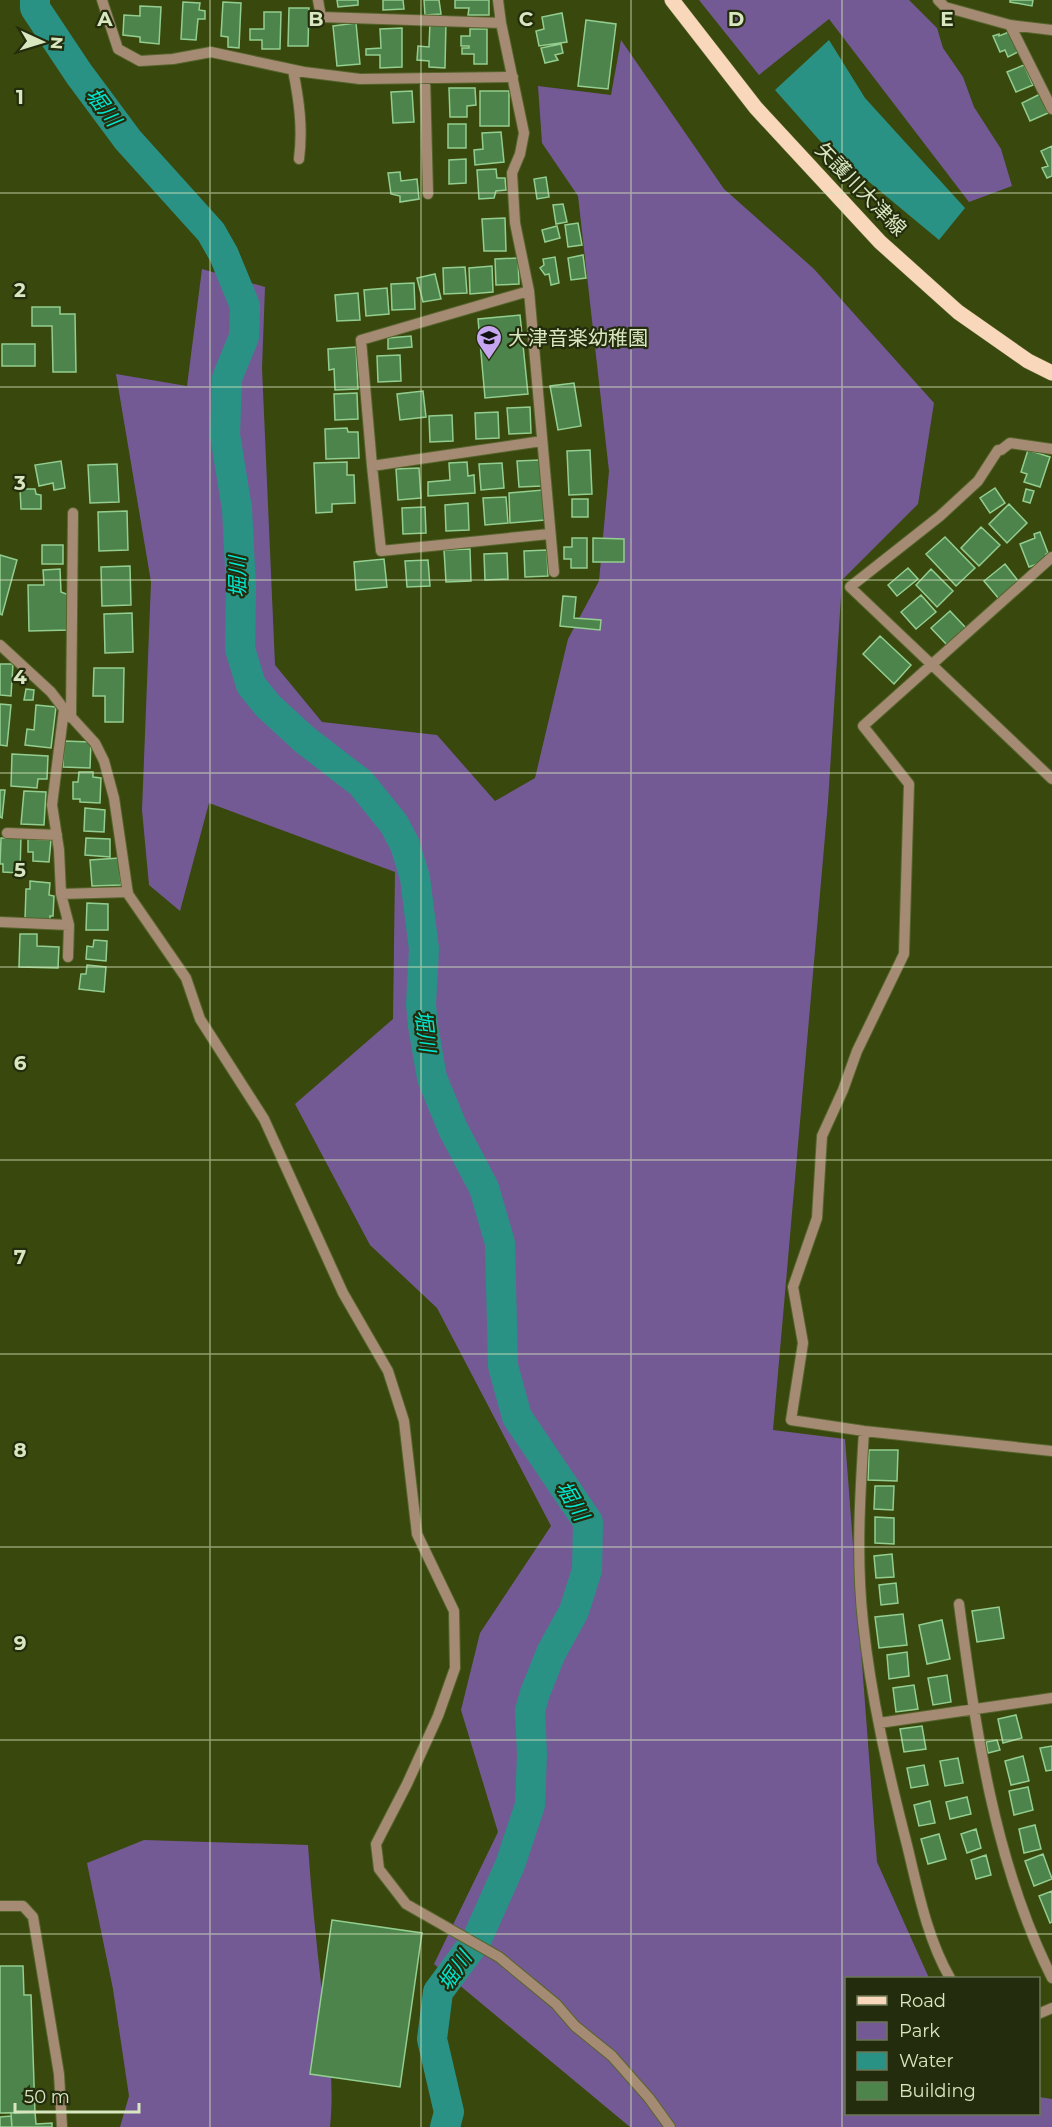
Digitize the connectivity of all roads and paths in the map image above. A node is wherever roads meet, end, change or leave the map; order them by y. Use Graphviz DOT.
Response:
graph roads {
  1 [pos="102,0"];
  2 [pos="318,0"];
  3 [pos="498,0"];
  4 [pos="672,0"];
  5 [pos="938,0"];
  6 [pos="501,23"];
  7 [pos="1010,25"];
  8 [pos="1052,30"];
  9 [pos="293,70"];
  10 [pos="513,77"];
  11 [pos="425,78"];
  12 [pos="1052,109"];
  13 [pos="299,159"];
  14 [pos="428,194"];
  15 [pos="529,291"];
  16 [pos="1052,373"];
  17 [pos="542,441"];
  18 [pos="1052,449"];
  19 [pos="372,466"];
  20 [pos="73,513"];
  21 [pos="549,534"];
  22 [pos="1052,557"];
  23 [pos="554,572"];
  24 [pos="0,645"];
  25 [pos="931,666"];
  26 [pos="68,714"];
  27 [pos="1052,779"];
  28 [pos="7,833"];
  29 [pos="57,836"];
  30 [pos="128,892"];
  31 [pos="62,894"];
  32 [pos="0,922"];
  33 [pos="69,925"];
  34 [pos="68,957"];
  35 [pos="864,1431"];
  36 [pos="1052,1450"];
  37 [pos="959,1604"];
  38 [pos="1052,1698"];
  39 [pos="973,1711"];
  40 [pos="879,1723"];
  41 [pos="0,1906"];
  42 [pos="950,1977"];
  43 [pos="1052,1978"];
  44 [pos="62,2127"];
  45 [pos="670,2127"];
  1 -- 9 [label="street"];
  2 -- 6 [label="street"];
  3 -- 6 [label="street"];
  4 -- 16 [label="main road, 矢護川大津線"];
  5 -- 7 [label="street"];
  6 -- 10 [label="street"];
  7 -- 8 [label="street"];
  7 -- 12 [label="street"];
  9 -- 11 [label="street"];
  9 -- 13 [label="street"];
  10 -- 11 [label="street"];
  10 -- 15 [label="street"];
  11 -- 14 [label="street"];
  15 -- 17 [label="street"];
  15 -- 19 [label="street"];
  17 -- 19 [label="street"];
  17 -- 21 [label="street"];
  18 -- 25 [label="street"];
  19 -- 21 [label="street"];
  20 -- 26 [label="street"];
  21 -- 23 [label="street"];
  22 -- 25 [label="street"];
  24 -- 26 [label="street"];
  25 -- 27 [label="street"];
  25 -- 35 [label="street"];
  26 -- 29 [label="street"];
  26 -- 30 [label="street"];
  28 -- 29 [label="street"];
  29 -- 31 [label="street"];
  30 -- 31 [label="street"];
  30 -- 45 [label="street"];
  31 -- 33 [label="street"];
  32 -- 33 [label="street"];
  33 -- 34 [label="street"];
  35 -- 36 [label="street"];
  35 -- 40 [label="street"];
  37 -- 39 [label="street"];
  38 -- 39 [label="street"];
  39 -- 40 [label="street"];
  39 -- 43 [label="street"];
  40 -- 42 [label="street"];
  41 -- 44 [label="street"];
}
